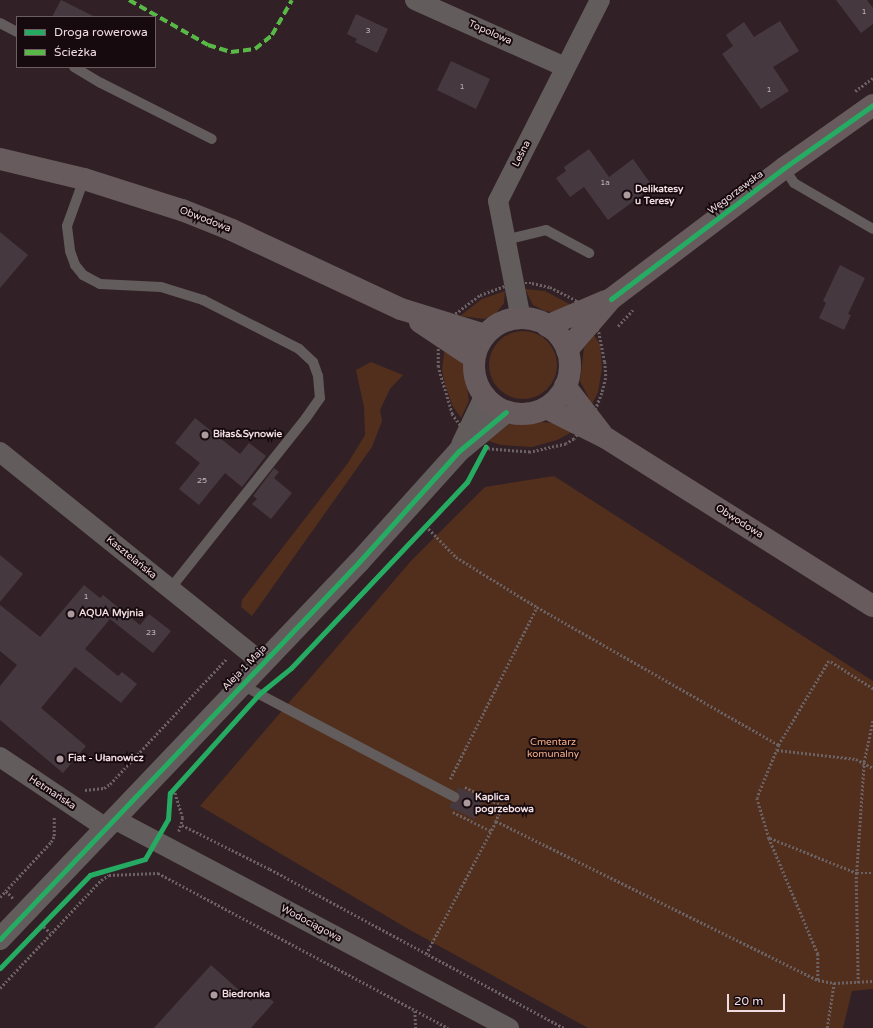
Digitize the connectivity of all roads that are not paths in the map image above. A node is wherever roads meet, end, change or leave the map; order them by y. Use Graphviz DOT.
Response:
graph roads {
  1 [pos="415,0"];
  2 [pos="600,0"];
  3 [pos="0,23"];
  4 [pos="16,31"];
  5 [pos="565,67"];
  6 [pos="76,68"];
  7 [pos="873,105"];
  8 [pos="212,139"];
  9 [pos="0,159"];
  10 [pos="784,168"];
  11 [pos="84,179"];
  12 [pos="873,229"];
  13 [pos="505,240"];
  14 [pos="589,253"];
  15 [pos="587,317"];
  16 [pos="521,318"];
  17 [pos="547,326"];
  18 [pos="445,329"];
  19 [pos="485,335"];
  20 [pos="566,350"];
  21 [pos="474,358"];
  22 [pos="565,386"];
  23 [pos="485,397"];
  24 [pos="546,408"];
  25 [pos="506,412"];
  26 [pos="586,422"];
  27 [pos="467,442"];
  28 [pos="0,452"];
  29 [pos="170,589"];
  30 [pos="873,606"];
  31 [pos="262,663"];
  32 [pos="242,685"];
  33 [pos="0,757"];
  34 [pos="454,797"];
  35 [pos="110,824"];
  36 [pos="0,939"];
  37 [pos="509,1028"];
  1 -- 5 [label="street, Topolowa"];
  2 -- 5 [label="street, Leśna"];
  3 -- 4 [label="lane"];
  5 -- 13 [label="street, Leśna"];
  6 -- 8 [label="lane"];
  7 -- 10 [label="main road, Węgorzewska"];
  9 -- 11 [label="main road, Obwodowa"];
  10 -- 12 [label="lane"];
  10 -- 15 [label="main road, Węgorzewska"];
  11 -- 18 [label="main road, Obwodowa"];
  11 -- 29 [label="lane"];
  13 -- 14 [label="lane"];
  13 -- 16 [label="street, Leśna"];
  15 -- 17 [label="main road, Węgorzewska"];
  15 -- 20 [label="main road, Węgorzewska"];
  16 -- 17 [label="main road"];
  16 -- 19 [label="main road"];
  17 -- 20 [label="main road"];
  18 -- 19 [label="main road, Obwodowa"];
  18 -- 21 [label="main road, Obwodowa"];
  19 -- 21 [label="main road"];
  20 -- 22 [label="main road"];
  21 -- 23 [label="main road"];
  22 -- 24 [label="main road"];
  22 -- 26 [label="main road, Obwodowa"];
  23 -- 25 [label="main road"];
  23 -- 27 [label="street, Aleja 1 Maja"];
  24 -- 25 [label="main road"];
  24 -- 26 [label="main road, Obwodowa"];
  25 -- 27 [label="street, Aleja 1 Maja"];
  26 -- 30 [label="main road, Obwodowa"];
  27 -- 31 [label="street, Aleja 1 Maja"];
  28 -- 29 [label="street, Kasztelańska"];
  29 -- 31 [label="street, Kasztelańska"];
  31 -- 32 [label="street, Aleja 1 Maja"];
  32 -- 34 [label="lane"];
  32 -- 35 [label="street, Aleja 1 Maja"];
  33 -- 35 [label="street, Hetmańska"];
  35 -- 36 [label="street, Aleja 1 Maja"];
  35 -- 37 [label="street, Wodociągowa"];
}
